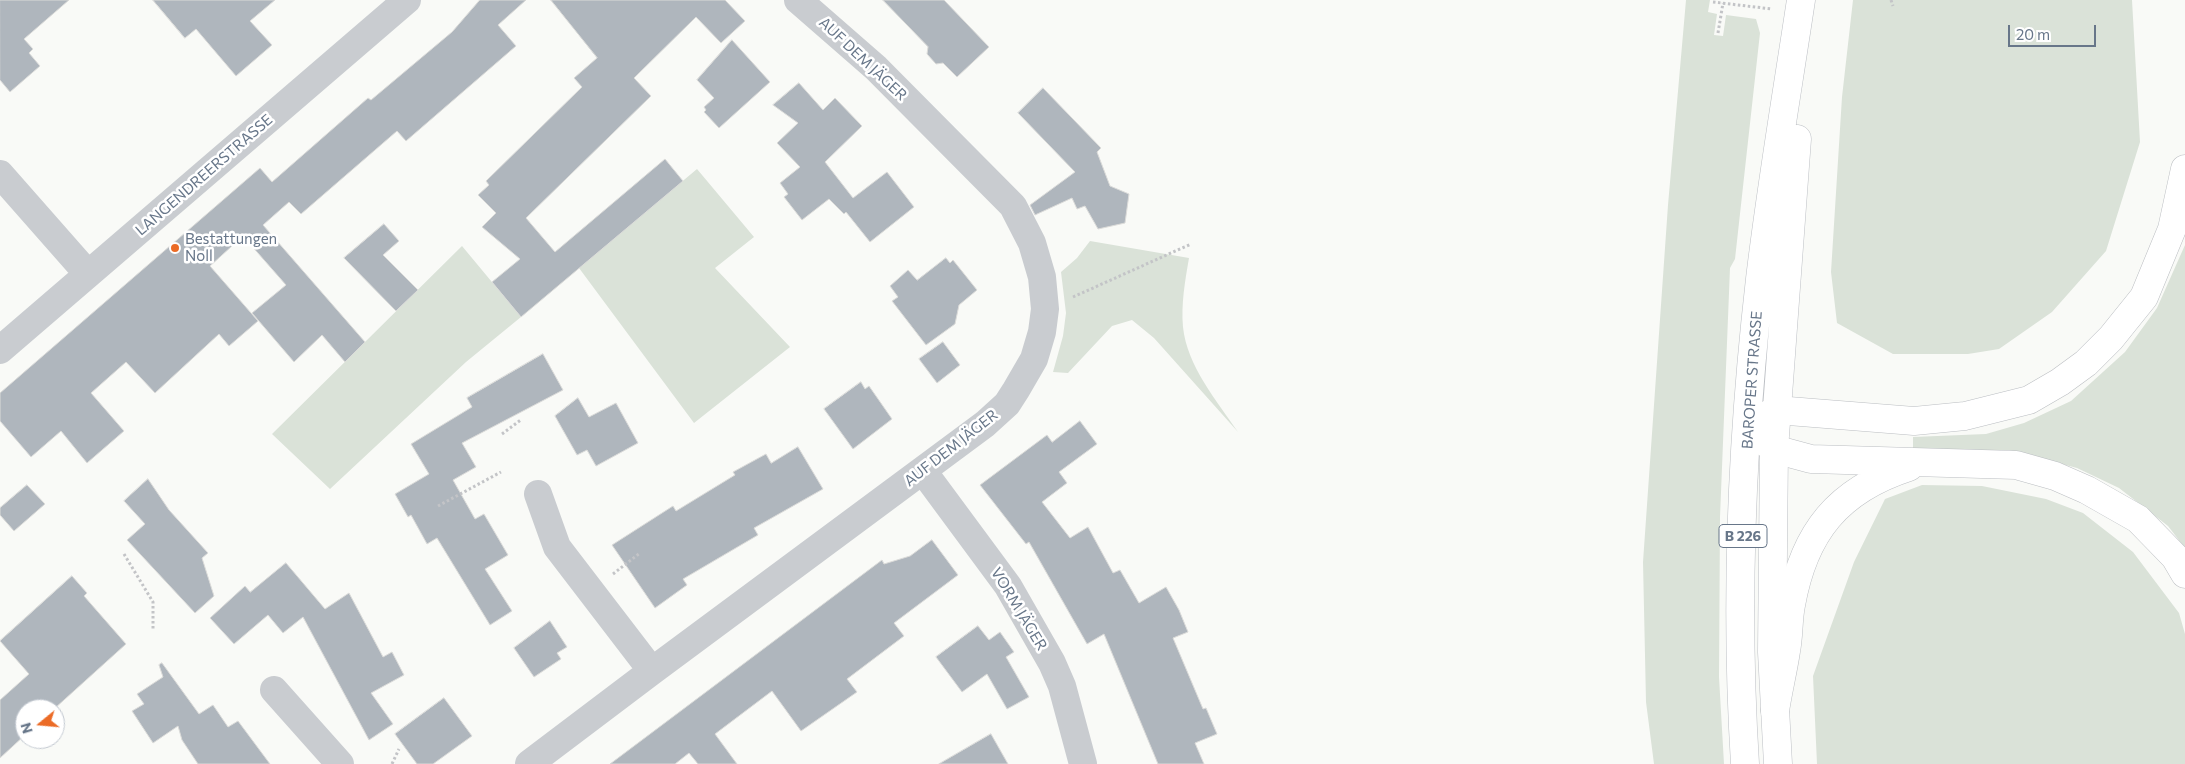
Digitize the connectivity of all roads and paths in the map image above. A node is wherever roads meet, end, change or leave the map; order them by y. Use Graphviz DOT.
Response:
graph roads {
  1 [pos="407,0"];
  2 [pos="798,0"];
  3 [pos="1891,0"];
  4 [pos="1713,2"];
  5 [pos="1723,3"];
  6 [pos="1802,4"];
  7 [pos="1893,6"];
  8 [pos="1718,33"];
  9 [pos="2185,169"];
  10 [pos="0,174"];
  11 [pos="1191,244"];
  12 [pos="88,274"];
  13 [pos="1045,309"];
  14 [pos="0,350"];
  15 [pos="1776,410"];
  16 [pos="522,418"];
  17 [pos="1748,428"];
  18 [pos="502,434"];
  19 [pos="1774,449"];
  20 [pos="1925,462"];
  21 [pos="923,470"];
  22 [pos="501,472"];
  23 [pos="538,494"];
  24 [pos="438,506"];
  25 [pos="640,553"];
  26 [pos="124,554"];
  27 [pos="2185,574"];
  28 [pos="609,577"];
  29 [pos="153,629"];
  30 [pos="652,671"];
  31 [pos="274,690"];
  32 [pos="1774,711"];
  33 [pos="399,749"];
  34 [pos="340,764"];
  35 [pos="392,764"];
  36 [pos="529,764"];
  37 [pos="1083,764"];
  38 [pos="1745,764"];
  39 [pos="1778,764"];
  1 -- 12 [label="street, LANGENDREERSTRASSE"];
  2 -- 13 [label="street, AUF DEM JÄGER"];
  3 -- 7 [label="path"];
  4 -- 5 [label="path"];
  5 -- 6 [label="path"];
  5 -- 8 [label="path"];
  6 -- 15 [label="main road, BAROPER STRASSE"];
  6 -- 17 [label="main road, BAROPER STRASSE"];
  9 -- 15 [label="main road"];
  10 -- 12 [label="street"];
  11 -- 13 [label="path"];
  12 -- 14 [label="street, LANGENDREERSTRASSE"];
  13 -- 21 [label="street, AUF DEM JÄGER"];
  15 -- 17 [label="main road"];
  15 -- 19 [label="main road, BAROPER STRASSE / B 226"];
  16 -- 18 [label="path"];
  17 -- 19 [label="main road"];
  17 -- 38 [label="main road, BAROPER STRASSE / B 226"];
  19 -- 20 [label="main road"];
  19 -- 32 [label="main road, BAROPER STRASSE / B 226"];
  20 -- 27 [label="main road"];
  20 -- 32 [label="main road"];
  21 -- 30 [label="street, AUF DEM JÄGER"];
  21 -- 37 [label="street, VORM JÄGER"];
  22 -- 24 [label="path"];
  23 -- 30 [label="street"];
  25 -- 28 [label="path"];
  26 -- 29 [label="path"];
  30 -- 36 [label="street, AUF DEM JÄGER"];
  31 -- 34 [label="street"];
  32 -- 39 [label="main road, BAROPER STRASSE / B 226"];
  33 -- 35 [label="path"];
}
